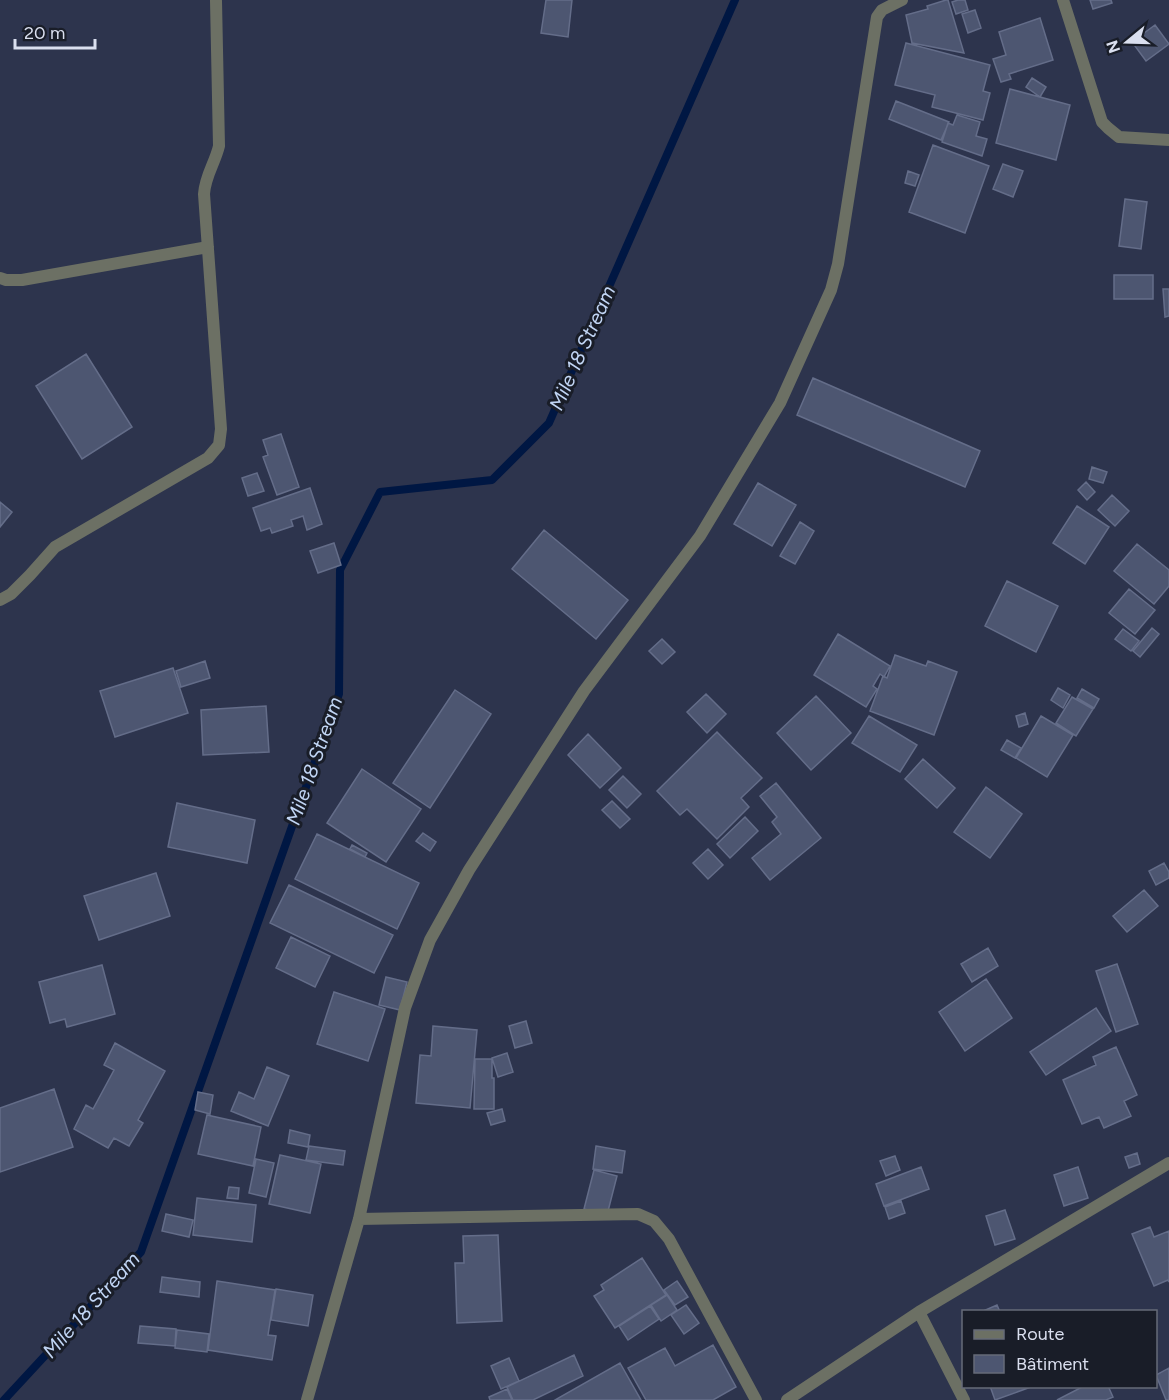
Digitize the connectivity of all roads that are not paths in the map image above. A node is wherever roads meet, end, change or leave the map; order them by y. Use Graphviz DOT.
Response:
graph roads {
  1 [pos="902,0"];
  2 [pos="1063,0"];
  3 [pos="216,2"];
  4 [pos="1169,140"];
  5 [pos="208,247"];
  6 [pos="0,278"];
  7 [pos="0,600"];
  8 [pos="1169,1163"];
  9 [pos="358,1219"];
  10 [pos="919,1312"];
  11 [pos="307,1400"];
  12 [pos="756,1400"];
  13 [pos="787,1400"];
  14 [pos="964,1400"];
  1 -- 9 [label="street"];
  2 -- 4 [label="street"];
  3 -- 5 [label="street"];
  5 -- 6 [label="street"];
  5 -- 7 [label="street"];
  8 -- 10 [label="street"];
  9 -- 11 [label="street"];
  9 -- 12 [label="street"];
  10 -- 13 [label="street"];
  10 -- 14 [label="street"];
}
